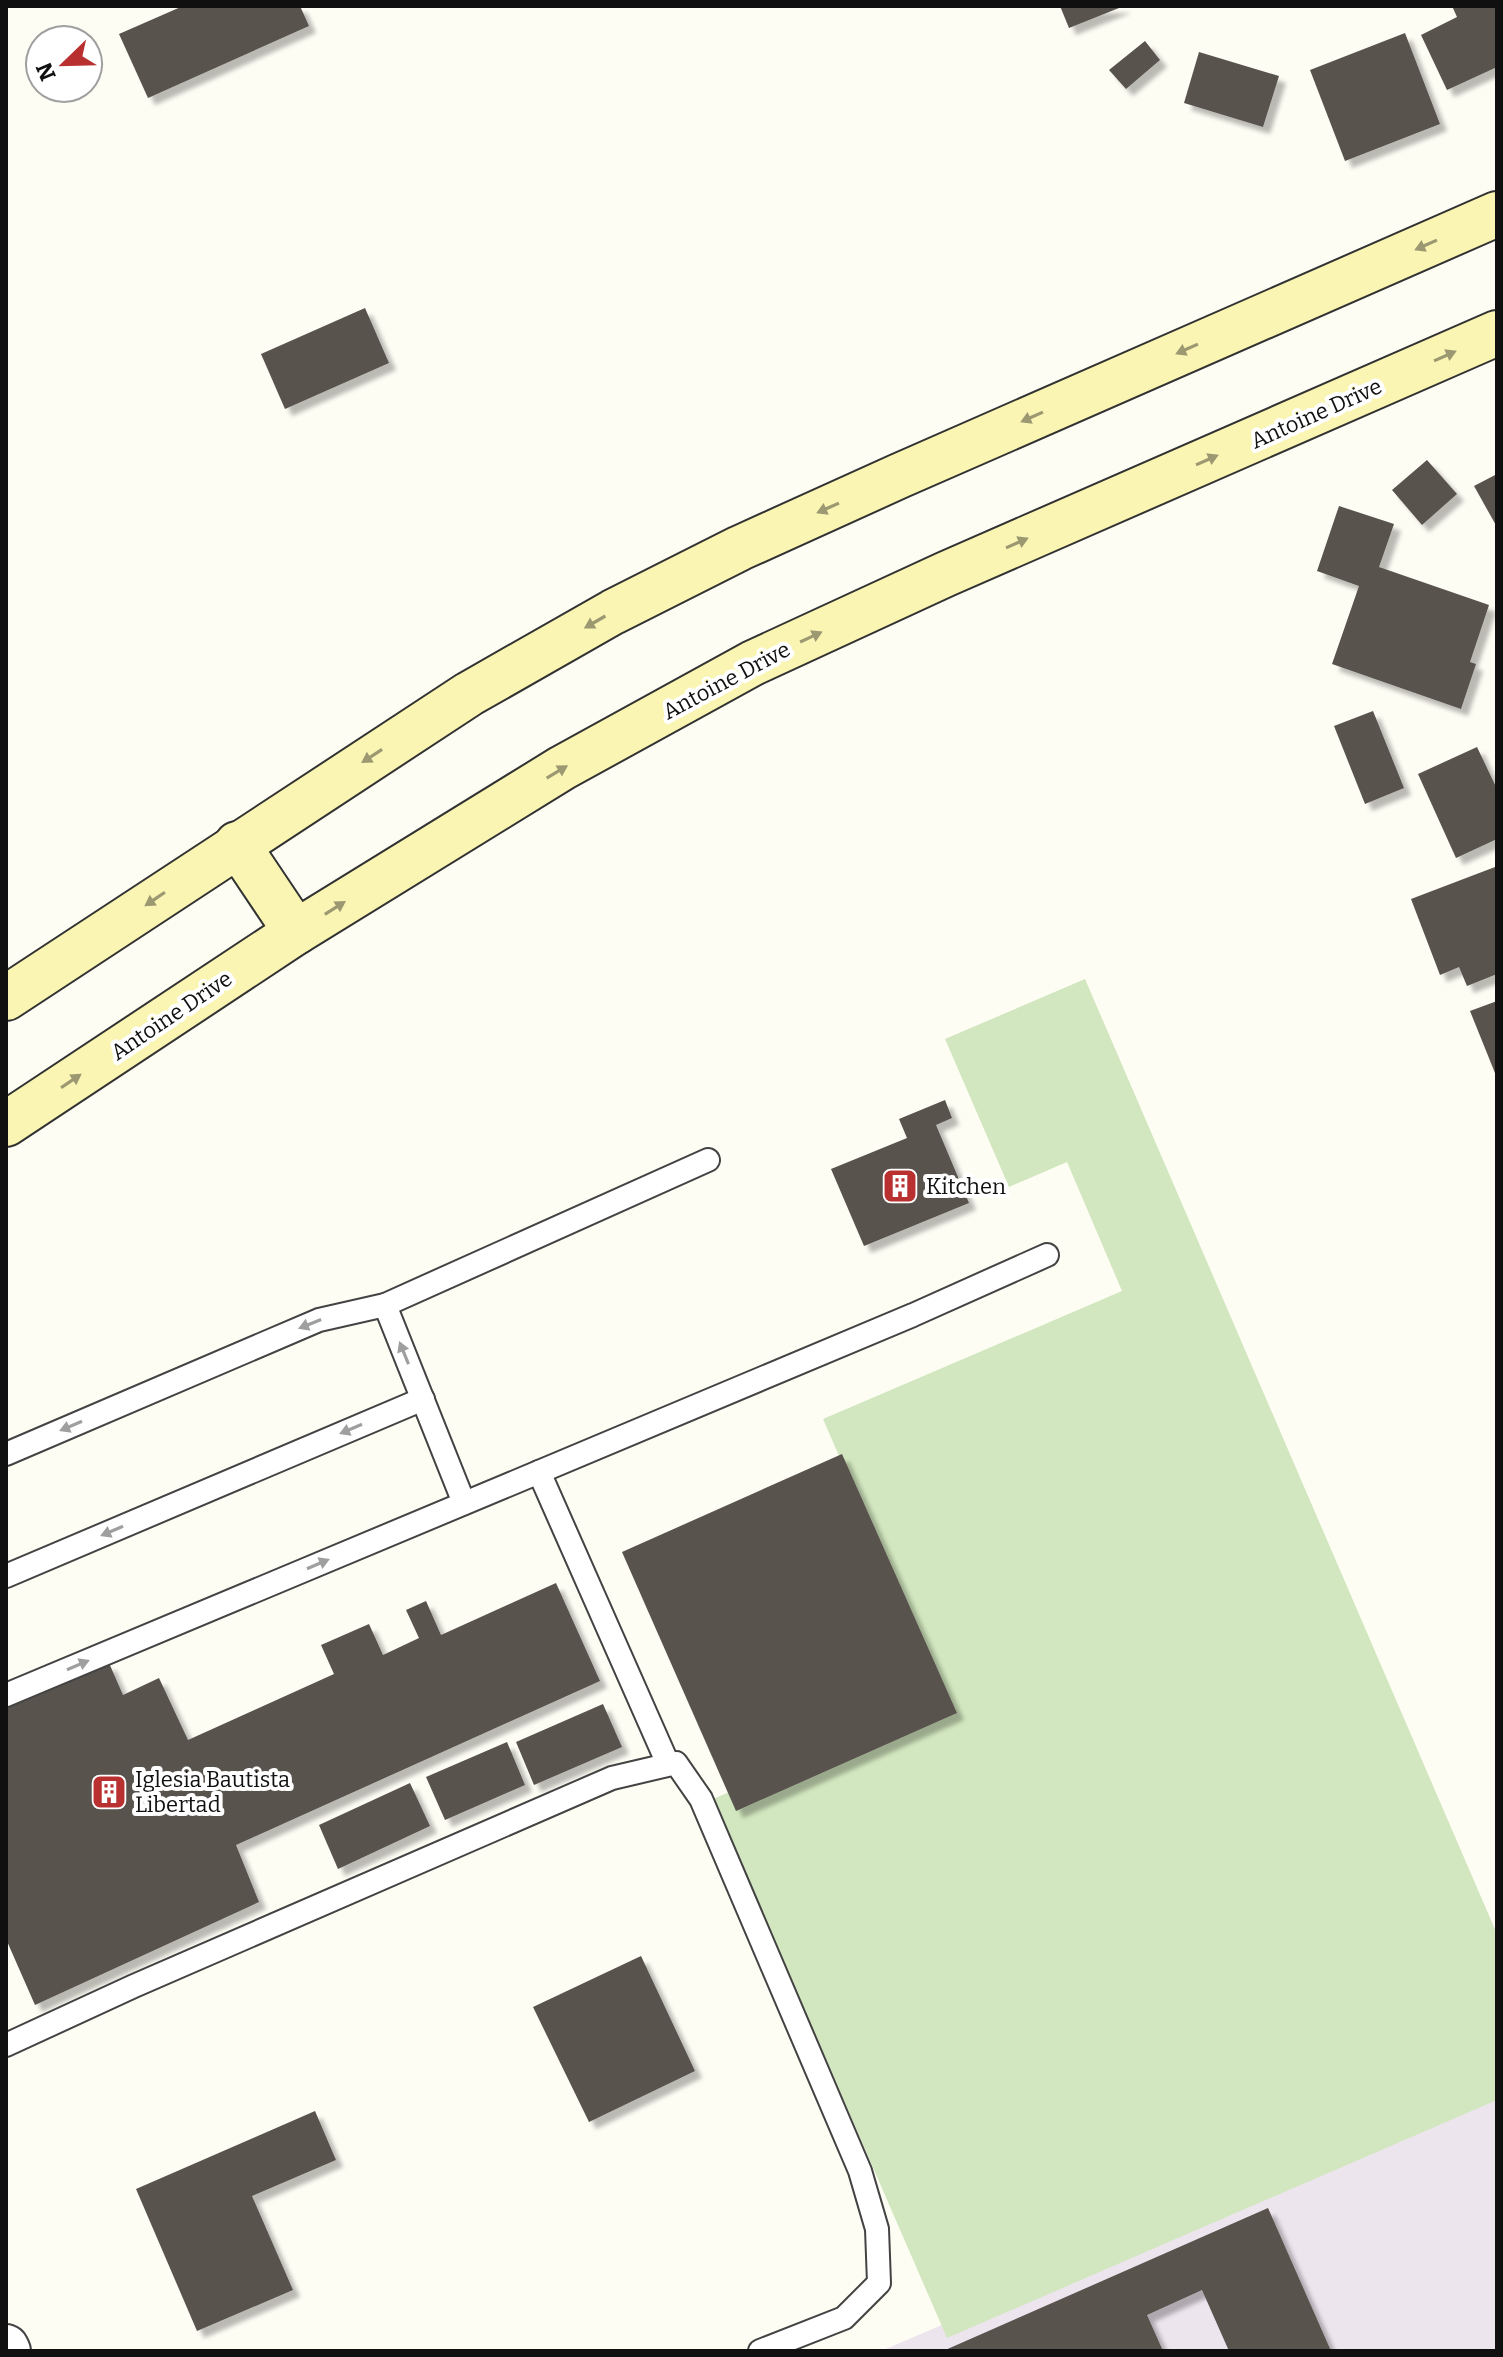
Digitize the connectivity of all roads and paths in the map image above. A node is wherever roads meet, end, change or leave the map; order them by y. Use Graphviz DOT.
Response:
graph roads {
  1 [pos="1497,214"];
  2 [pos="1497,333"];
  3 [pos="237,844"];
  4 [pos="296,932"];
  5 [pos="6,998"];
  6 [pos="6,1124"];
  7 [pos="708,1160"];
  8 [pos="1047,1255"];
  9 [pos="385,1305"];
  10 [pos="423,1399"];
  11 [pos="6,1454"];
  12 [pos="539,1472"];
  13 [pos="464,1503"];
  14 [pos="6,1576"];
  15 [pos="6,1695"];
  16 [pos="668,1764"];
  17 [pos="6,2045"];
  18 [pos="760,2351"];
  1 -- 3 [label="main road, one-way"];
  4 -- 2 [label="main road, Antoine Drive, one-way"];
  3 -- 4 [label="main road"];
  3 -- 5 [label="main road, one-way"];
  6 -- 4 [label="main road, Antoine Drive, one-way"];
  7 -- 9 [label="lane"];
  8 -- 12 [label="lane"];
  10 -- 9 [label="lane, one-way"];
  9 -- 11 [label="lane, one-way"];
  10 -- 13 [label="lane"];
  10 -- 14 [label="lane, one-way"];
  12 -- 13 [label="lane"];
  12 -- 16 [label="lane"];
  15 -- 13 [label="lane, one-way"];
  16 -- 17 [label="lane"];
  16 -- 18 [label="lane"];
}
